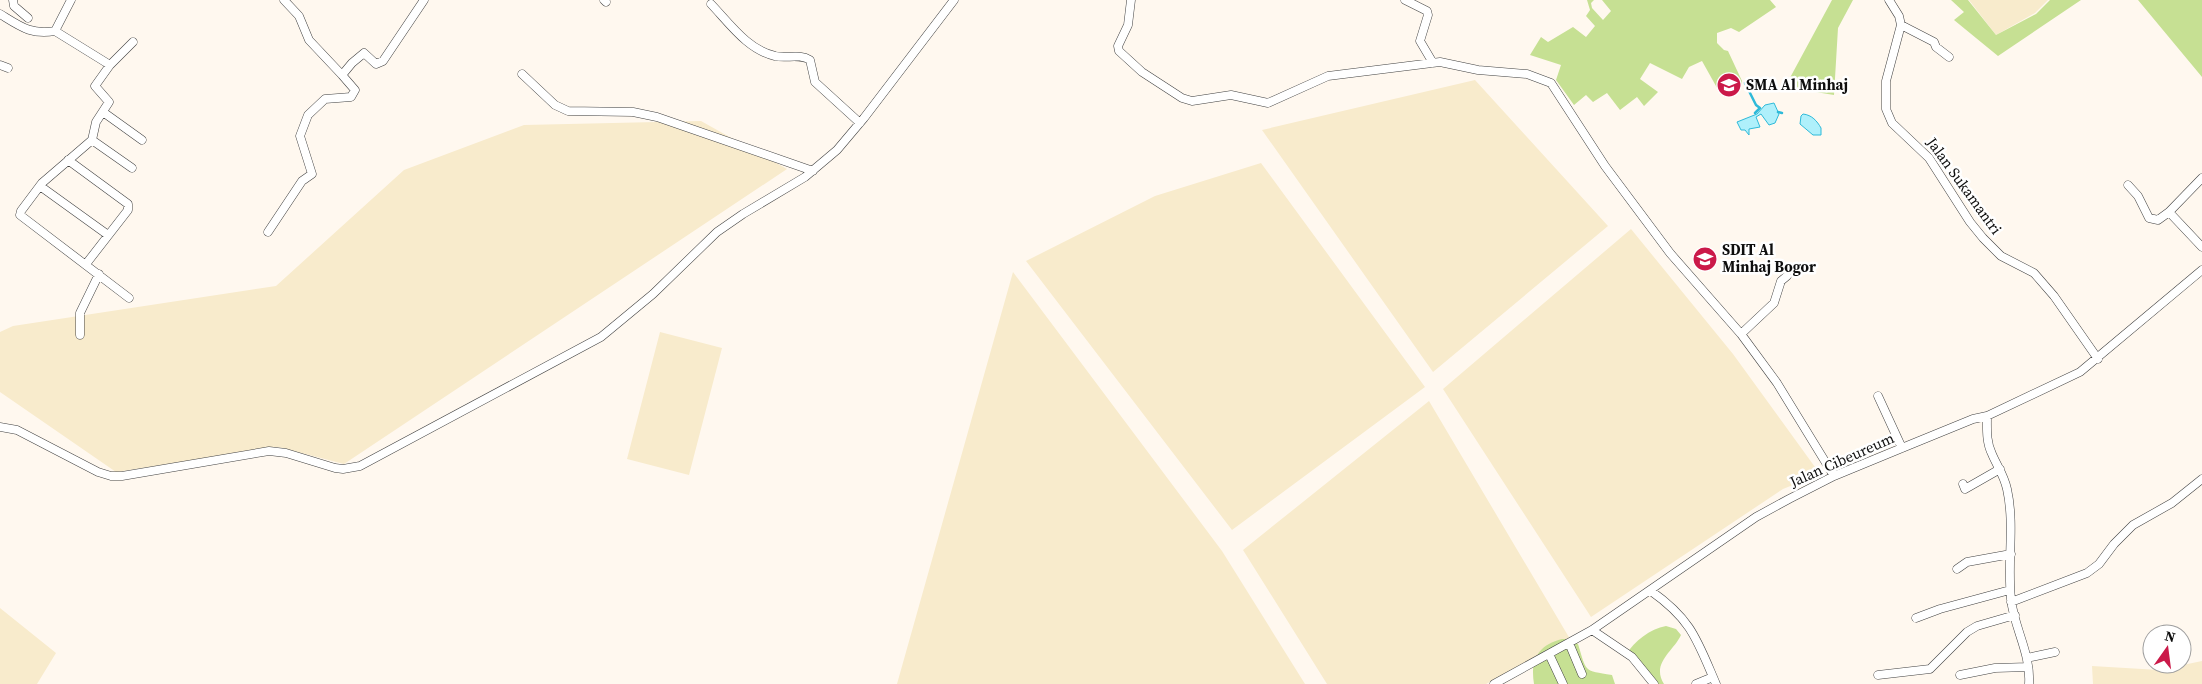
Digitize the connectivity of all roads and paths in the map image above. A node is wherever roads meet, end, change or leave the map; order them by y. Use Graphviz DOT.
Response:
graph roads {
  1 [pos="13,0"];
  2 [pos="71,0"];
  3 [pos="284,0"];
  4 [pos="424,0"];
  5 [pos="954,0"];
  6 [pos="1132,0"];
  7 [pos="1405,0"];
  8 [pos="1889,0"];
  9 [pos="711,4"];
  10 [pos="0,14"];
  11 [pos="28,18"];
  12 [pos="1901,26"];
  13 [pos="56,31"];
  14 [pos="133,42"];
  15 [pos="1948,57"];
  16 [pos="1434,63"];
  17 [pos="110,65"];
  18 [pos="522,74"];
  19 [pos="342,75"];
  20 [pos="103,112"];
  21 [pos="860,122"];
  22 [pos="92,140"];
  23 [pos="142,140"];
  24 [pos="68,160"];
  25 [pos="132,168"];
  26 [pos="813,171"];
  27 [pos="2202,178"];
  28 [pos="2128,185"];
  29 [pos="40,186"];
  30 [pos="2169,212"];
  31 [pos="268,232"];
  32 [pos="108,235"];
  33 [pos="2202,247"];
  34 [pos="86,264"];
  35 [pos="2202,270"];
  36 [pos="99,274"];
  37 [pos="1787,276"];
  38 [pos="129,298"];
  39 [pos="1741,334"];
  40 [pos="80,335"];
  41 [pos="2098,359"];
  42 [pos="1878,396"];
  43 [pos="1987,416"];
  44 [pos="0,427"];
  45 [pos="1902,448"];
  46 [pos="2000,469"];
  47 [pos="1834,476"];
  48 [pos="2202,479"];
  49 [pos="1963,484"];
  50 [pos="2012,554"];
  51 [pos="1957,568"];
  52 [pos="2010,590"];
  53 [pos="1651,591"];
  54 [pos="2011,602"];
  55 [pos="2014,615"];
  56 [pos="1916,618"];
  57 [pos="1592,630"];
  58 [pos="1569,643"];
  59 [pos="2055,652"];
  60 [pos="1550,654"];
  61 [pos="2028,663"];
  62 [pos="1582,674"];
  63 [pos="1960,675"];
  64 [pos="1878,676"];
  65 [pos="1714,681"];
  66 [pos="1494,684"];
  67 [pos="1563,684"];
  68 [pos="1654,684"];
  69 [pos="1696,684"];
  70 [pos="2028,684"];
  1 -- 11 [label="street"];
  2 -- 13 [label="street"];
  3 -- 19 [label="street"];
  4 -- 19 [label="street"];
  5 -- 21 [label="street"];
  6 -- 16 [label="street"];
  7 -- 16 [label="street"];
  8 -- 12 [label="street"];
  9 -- 21 [label="street"];
  10 -- 13 [label="street"];
  12 -- 15 [label="street"];
  12 -- 41 [label="street, Jalan Sukamantri"];
  13 -- 17 [label="street"];
  14 -- 17 [label="street"];
  16 -- 39 [label="street"];
  17 -- 20 [label="street"];
  18 -- 26 [label="street"];
  19 -- 31 [label="street"];
  20 -- 22 [label="street"];
  20 -- 23 [label="street"];
  21 -- 26 [label="street"];
  22 -- 24 [label="street"];
  22 -- 25 [label="street"];
  24 -- 29 [label="street"];
  24 -- 32 [label="street"];
  26 -- 44 [label="street"];
  27 -- 30 [label="street"];
  28 -- 30 [label="street"];
  29 -- 32 [label="street"];
  29 -- 34 [label="street"];
  30 -- 33 [label="street"];
  32 -- 34 [label="street"];
  34 -- 36 [label="street"];
  35 -- 41 [label="street, Jalan Cibeureum"];
  36 -- 38 [label="street"];
  36 -- 40 [label="street"];
  37 -- 39 [label="street"];
  39 -- 47 [label="street"];
  41 -- 43 [label="street, Jalan Cibeureum"];
  42 -- 45 [label="street"];
  43 -- 45 [label="street, Jalan Cibeureum"];
  43 -- 46 [label="street"];
  45 -- 47 [label="street, Jalan Cibeureum"];
  46 -- 49 [label="street"];
  46 -- 50 [label="street"];
  47 -- 53 [label="street, Jalan Cibeureum"];
  48 -- 54 [label="street"];
  50 -- 51 [label="street"];
  50 -- 52 [label="street"];
  52 -- 54 [label="street"];
  52 -- 56 [label="street"];
  53 -- 57 [label="street, Jalan Cibeureum"];
  53 -- 65 [label="street"];
  54 -- 55 [label="street"];
  55 -- 61 [label="street"];
  55 -- 64 [label="street"];
  57 -- 58 [label="street, Jalan Cibeureum"];
  57 -- 68 [label="street"];
  58 -- 60 [label="street, Jalan Cibeureum"];
  58 -- 62 [label="street"];
  59 -- 61 [label="street"];
  60 -- 66 [label="street, Jalan Cibeureum"];
  60 -- 67 [label="street"];
  61 -- 63 [label="street"];
  61 -- 70 [label="street"];
  65 -- 69 [label="street"];
}
